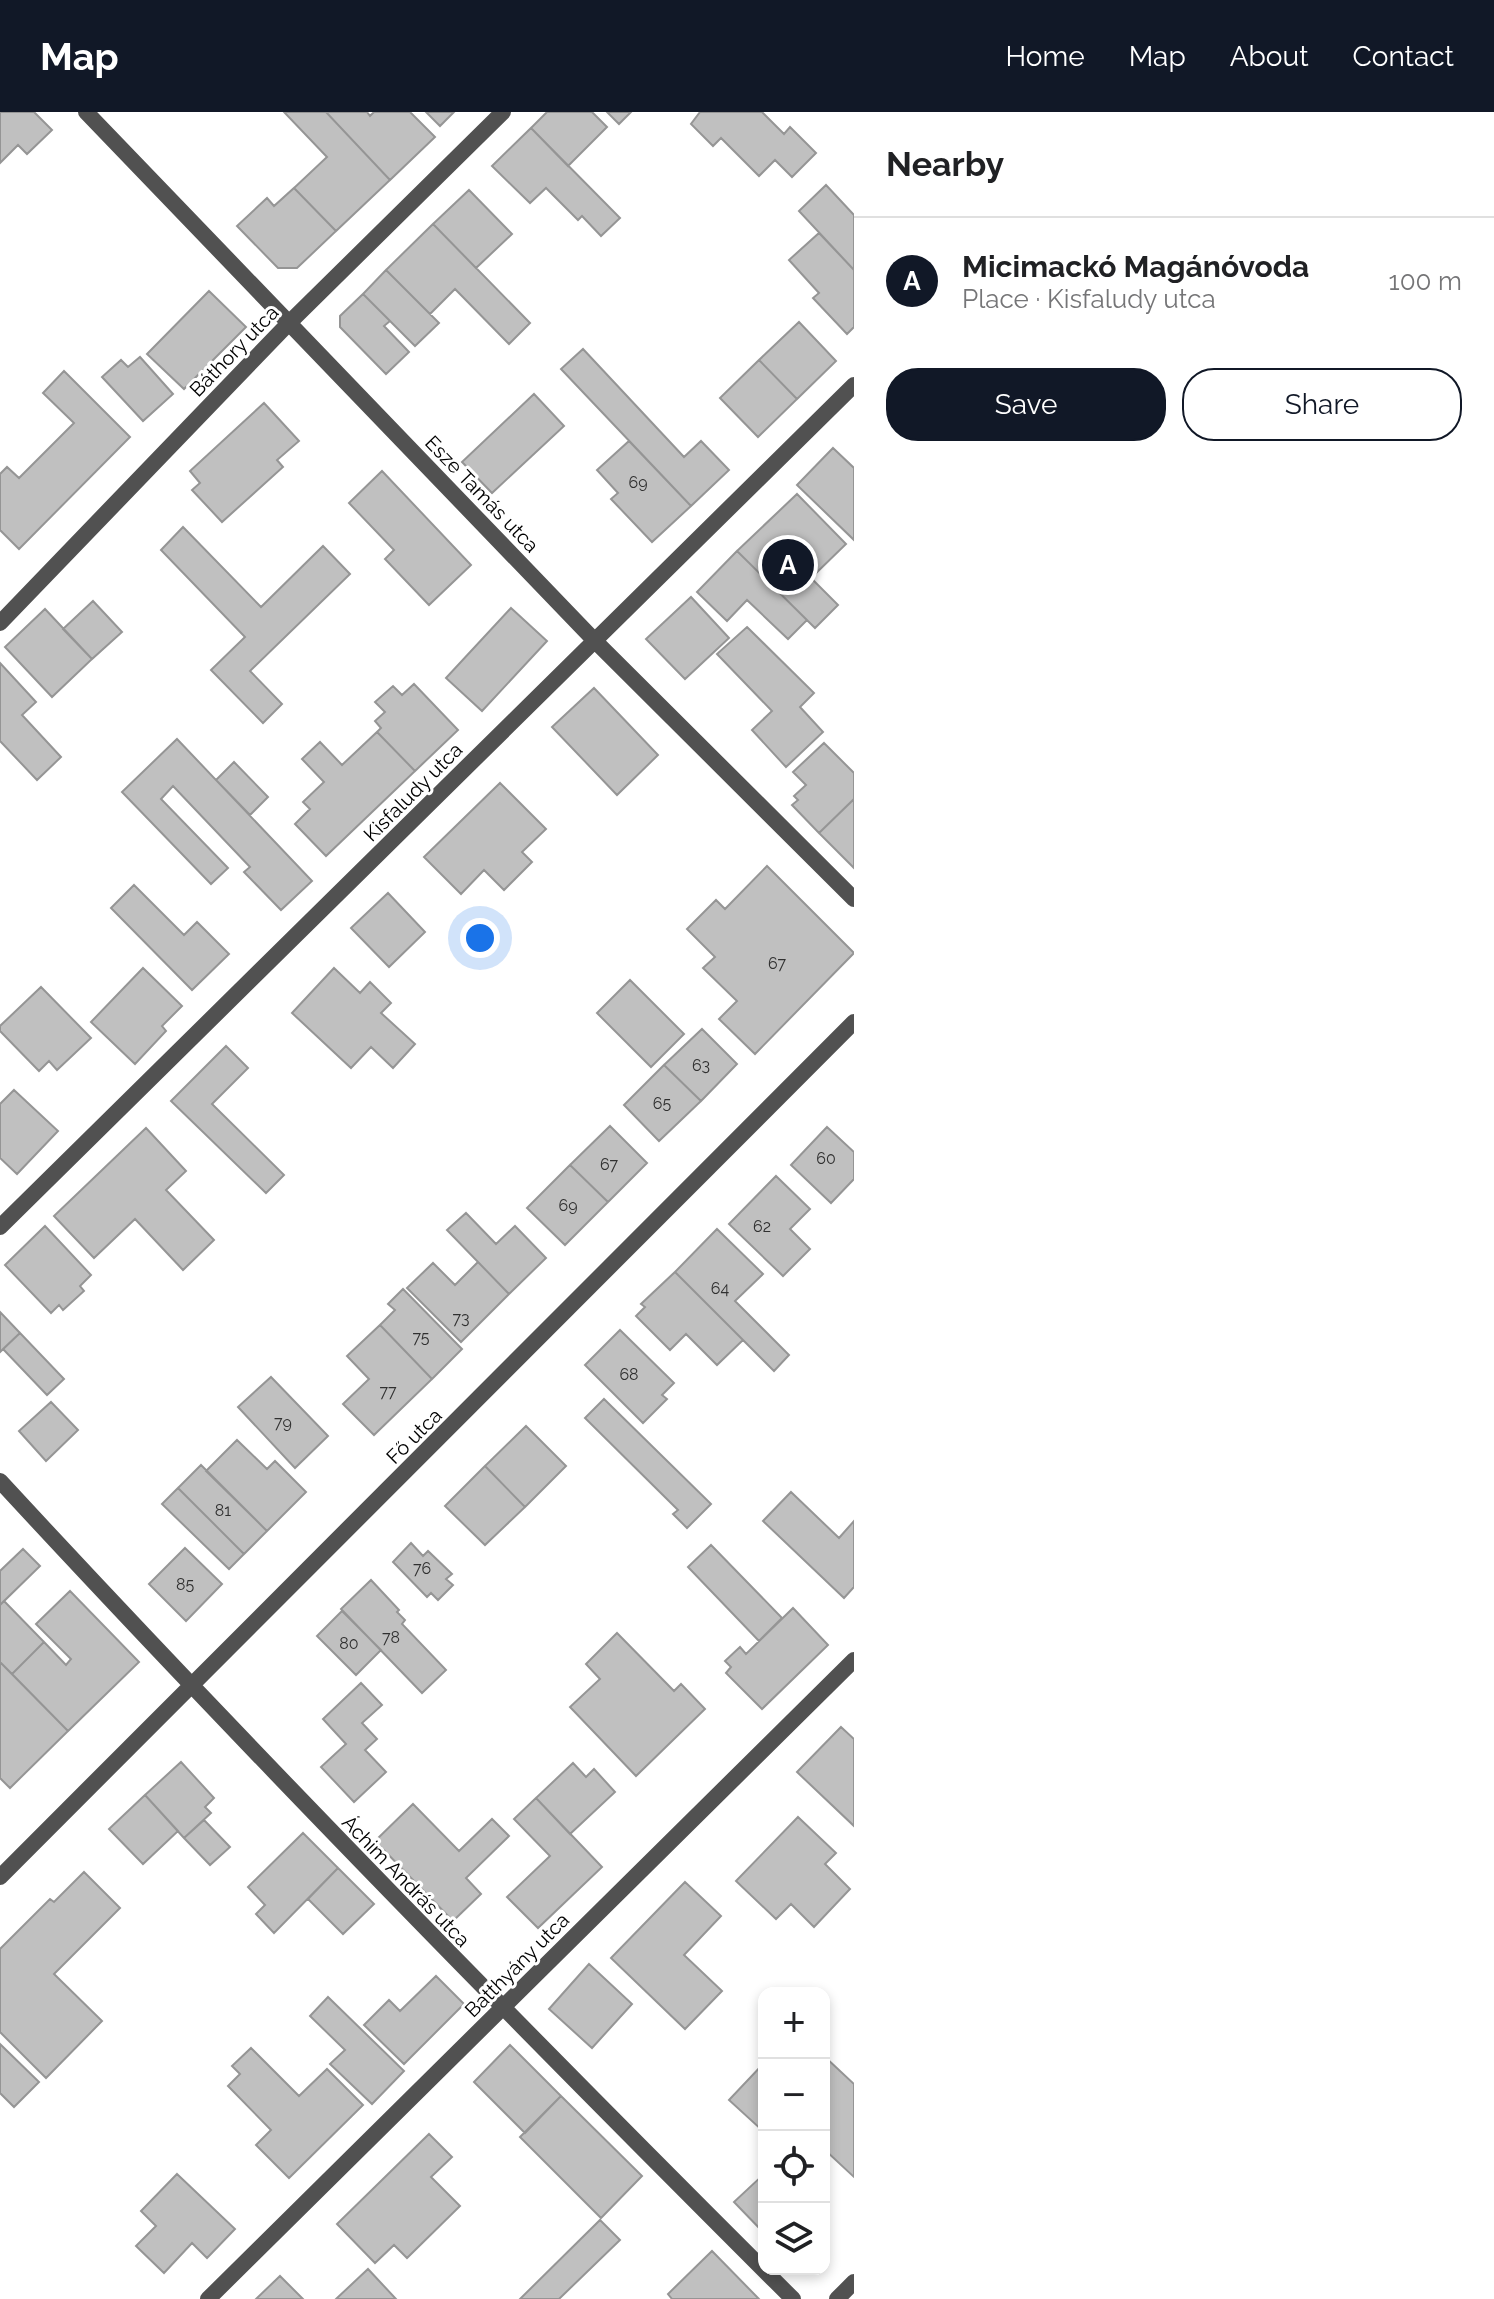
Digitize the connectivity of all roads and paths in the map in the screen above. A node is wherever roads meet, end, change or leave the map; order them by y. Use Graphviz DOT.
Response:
graph roads {
  1 [pos="86,112"];
  2 [pos="503,112"];
  3 [pos="289,323"];
  4 [pos="854,385"];
  5 [pos="0,623"];
  6 [pos="595,641"];
  7 [pos="854,899"];
  8 [pos="854,1022"];
  9 [pos="0,1227"];
  10 [pos="0,1481"];
  11 [pos="854,1660"];
  12 [pos="192,1689"];
  13 [pos="0,1877"];
  14 [pos="501,2009"];
  15 [pos="854,2282"];
  16 [pos="208,2299"];
  17 [pos="793,2299"];
  18 [pos="837,2299"];
  1 -- 3 [label="street, Esze Tamás utca"];
  2 -- 3 [label="street, Báthory utca"];
  3 -- 5 [label="street, Báthory utca"];
  3 -- 6 [label="street, Esze Tamás utca"];
  4 -- 6 [label="street, Kisfaludy utca"];
  6 -- 7 [label="street, Esze Tamás utca"];
  6 -- 9 [label="street, Kisfaludy utca"];
  8 -- 12 [label="street, Fő utca"];
  10 -- 12 [label="street, Áchim András utca"];
  11 -- 14 [label="street, Batthyány utca"];
  12 -- 13 [label="street, Fő utca"];
  12 -- 14 [label="street, Áchim András utca"];
  14 -- 16 [label="street, Batthyány utca"];
  14 -- 17 [label="street, Áchim András utca"];
  15 -- 18 [label="street"];
}
